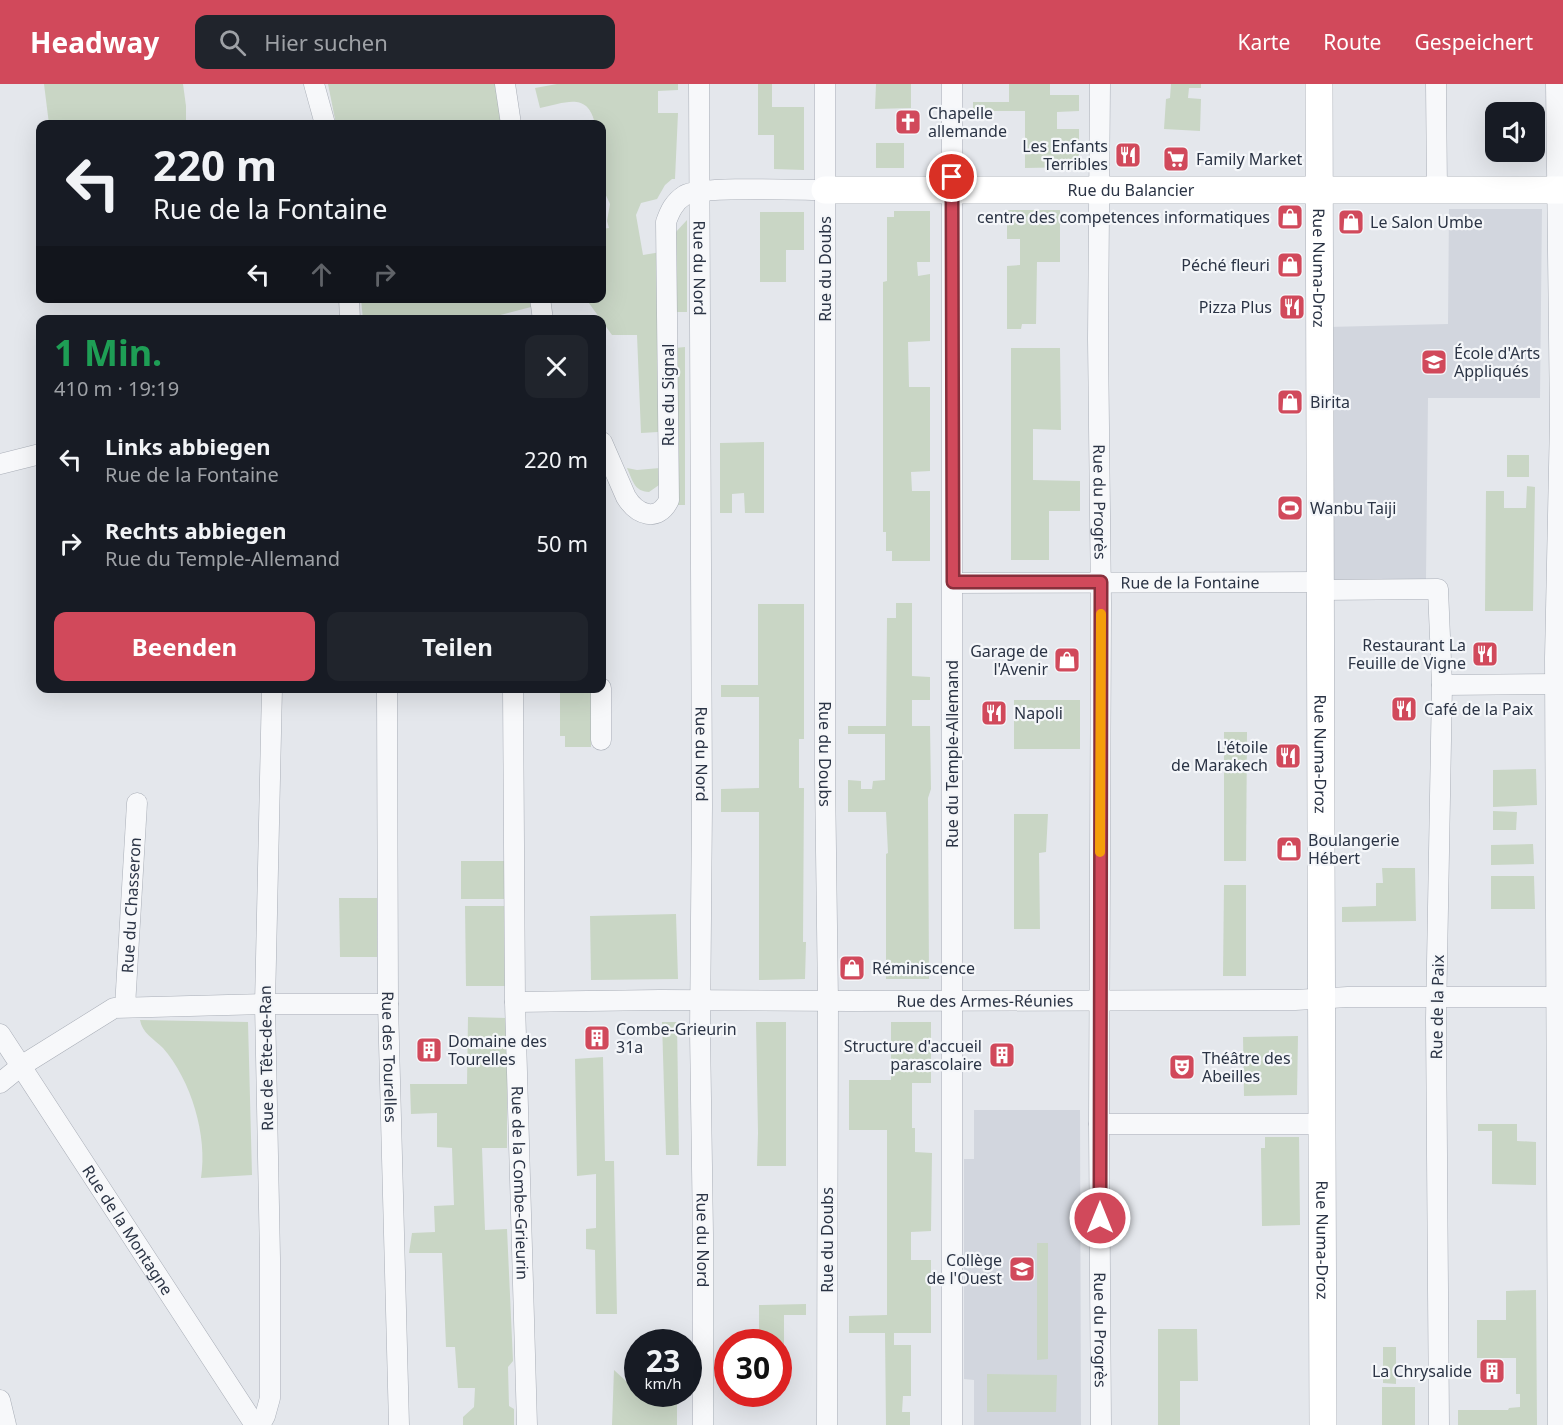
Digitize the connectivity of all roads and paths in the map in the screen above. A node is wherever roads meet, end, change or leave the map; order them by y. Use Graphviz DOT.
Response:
graph roads {
  1 [pos="314,84"];
  2 [pos="505,84"];
  3 [pos="699,84"];
  4 [pos="825,84"];
  5 [pos="952,84"];
  6 [pos="1100,84"];
  7 [pos="1319,84"];
  8 [pos="1436,84"];
  9 [pos="1556,84"];
  10 [pos="323,120"];
  11 [pos="510,120"];
  12 [pos="952,189"];
  13 [pos="1100,189"];
  14 [pos="1437,189"];
  15 [pos="825,190"];
  16 [pos="1319,190"];
  17 [pos="1560,190"];
  18 [pos="701,192"];
  19 [pos="606,451"];
  20 [pos="36,455"];
  21 [pos="0,464"];
  22 [pos="953,582"];
  23 [pos="1101,582"];
  24 [pos="1319,586"];
  25 [pos="1438,589"];
  26 [pos="1559,684"];
  27 [pos="1442,685"];
  28 [pos="272,693"];
  29 [pos="387,693"];
  30 [pos="513,693"];
  31 [pos="601,693"];
  32 [pos="602,740"];
  33 [pos="136,803"];
  34 [pos="1437,997"];
  35 [pos="1560,997"];
  36 [pos="700,1000"];
  37 [pos="1100,1000"];
  38 [pos="1321,1000"];
  39 [pos="828,1001"];
  40 [pos="951,1001"];
  41 [pos="514,1002"];
  42 [pos="265,1004"];
  43 [pos="388,1004"];
  44 [pos="125,1007"];
  45 [pos="0,1034"];
  46 [pos="21,1066"];
  47 [pos="0,1083"];
  48 [pos="1100,1124"];
  49 [pos="1322,1124"];
  50 [pos="0,1400"];
  51 [pos="6,1425"];
  52 [pos="255,1425"];
  53 [pos="260,1425"];
  54 [pos="399,1425"];
  55 [pos="527,1425"];
  56 [pos="703,1425"];
  57 [pos="827,1425"];
  58 [pos="952,1425"];
  59 [pos="1101,1425"];
  60 [pos="1323,1425"];
  61 [pos="1439,1425"];
  62 [pos="1558,1425"];
  1 -- 10 [label="street"];
  2 -- 11 [label="street"];
  3 -- 18 [label="street, Rue du Nord"];
  4 -- 15 [label="street, Rue du Doubs"];
  5 -- 12 [label="street, Rue du Temple-Allemand"];
  6 -- 13 [label="street, Rue du Progrès"];
  7 -- 16 [label="main road, Rue Numa-Droz"];
  8 -- 14 [label="street"];
  9 -- 17 [label="street"];
  12 -- 13 [label="main road, Rue du Balancier"];
  12 -- 15 [label="main road, Rue du Balancier"];
  12 -- 22 [label="street, Rue du Temple-Allemand"];
  13 -- 16 [label="main road, Rue du Balancier"];
  13 -- 23 [label="street, Rue du Progrès"];
  14 -- 16 [label="main road, Rue du Balancier"];
  14 -- 17 [label="main road, Rue du Balancier"];
  15 -- 18 [label="street, Rue du Balancier"];
  15 -- 39 [label="street, Rue du Doubs"];
  16 -- 24 [label="main road, Rue Numa-Droz"];
  17 -- 26 [label="street"];
  18 -- 19 [label="street, Rue du Signal"];
  18 -- 36 [label="street, Rue du Nord"];
  20 -- 21 [label="street"];
  22 -- 23 [label="street, Rue de la Fontaine"];
  22 -- 40 [label="street, Rue du Temple-Allemand"];
  23 -- 24 [label="street, Rue de la Fontaine"];
  23 -- 37 [label="street, Rue du Progrès"];
  24 -- 25 [label="street, Rue de la Fontaine"];
  24 -- 38 [label="main road, Rue Numa-Droz"];
  25 -- 27 [label="street, Rue de la Paix"];
  26 -- 27 [label="street"];
  26 -- 35 [label="street"];
  27 -- 34 [label="street, Rue de la Paix"];
  28 -- 42 [label="street, Rue de Tête-de-Ran"];
  29 -- 43 [label="street, Rue des Tourelles"];
  30 -- 41 [label="street, Rue de la Combe-Grieurin"];
  31 -- 32 [label="street"];
  33 -- 44 [label="street, Rue du Chasseron"];
  34 -- 35 [label="street, Rue des Armes-Réunies"];
  34 -- 38 [label="street, Rue des Armes-Réunies"];
  34 -- 61 [label="street, Rue de la Paix"];
  35 -- 62 [label="street"];
  36 -- 39 [label="street, Rue des Armes-Réunies"];
  36 -- 41 [label="street, Rue des Armes-Réunies"];
  36 -- 56 [label="street, Rue du Nord"];
  37 -- 38 [label="street, Rue des Armes-Réunies"];
  37 -- 40 [label="street, Rue des Armes-Réunies"];
  37 -- 48 [label="street, Rue du Progrès"];
  38 -- 49 [label="main road, Rue Numa-Droz"];
  39 -- 40 [label="street, Rue des Armes-Réunies"];
  39 -- 57 [label="street, Rue du Doubs"];
  40 -- 58 [label="street, Rue du Temple-Allemand"];
  41 -- 55 [label="street, Rue de la Combe-Grieurin"];
  42 -- 43 [label="street"];
  42 -- 44 [label="street"];
  42 -- 53 [label="street, Rue de Tête-de-Ran"];
  43 -- 54 [label="street, Rue des Tourelles"];
  44 -- 46 [label="street"];
  45 -- 46 [label="street, Rue de la Montagne"];
  46 -- 47 [label="street"];
  46 -- 52 [label="street, Rue de la Montagne"];
  48 -- 49 [label="street"];
  48 -- 59 [label="street, Rue du Progrès"];
  49 -- 60 [label="main road, Rue Numa-Droz"];
  50 -- 51 [label="street"];
}
